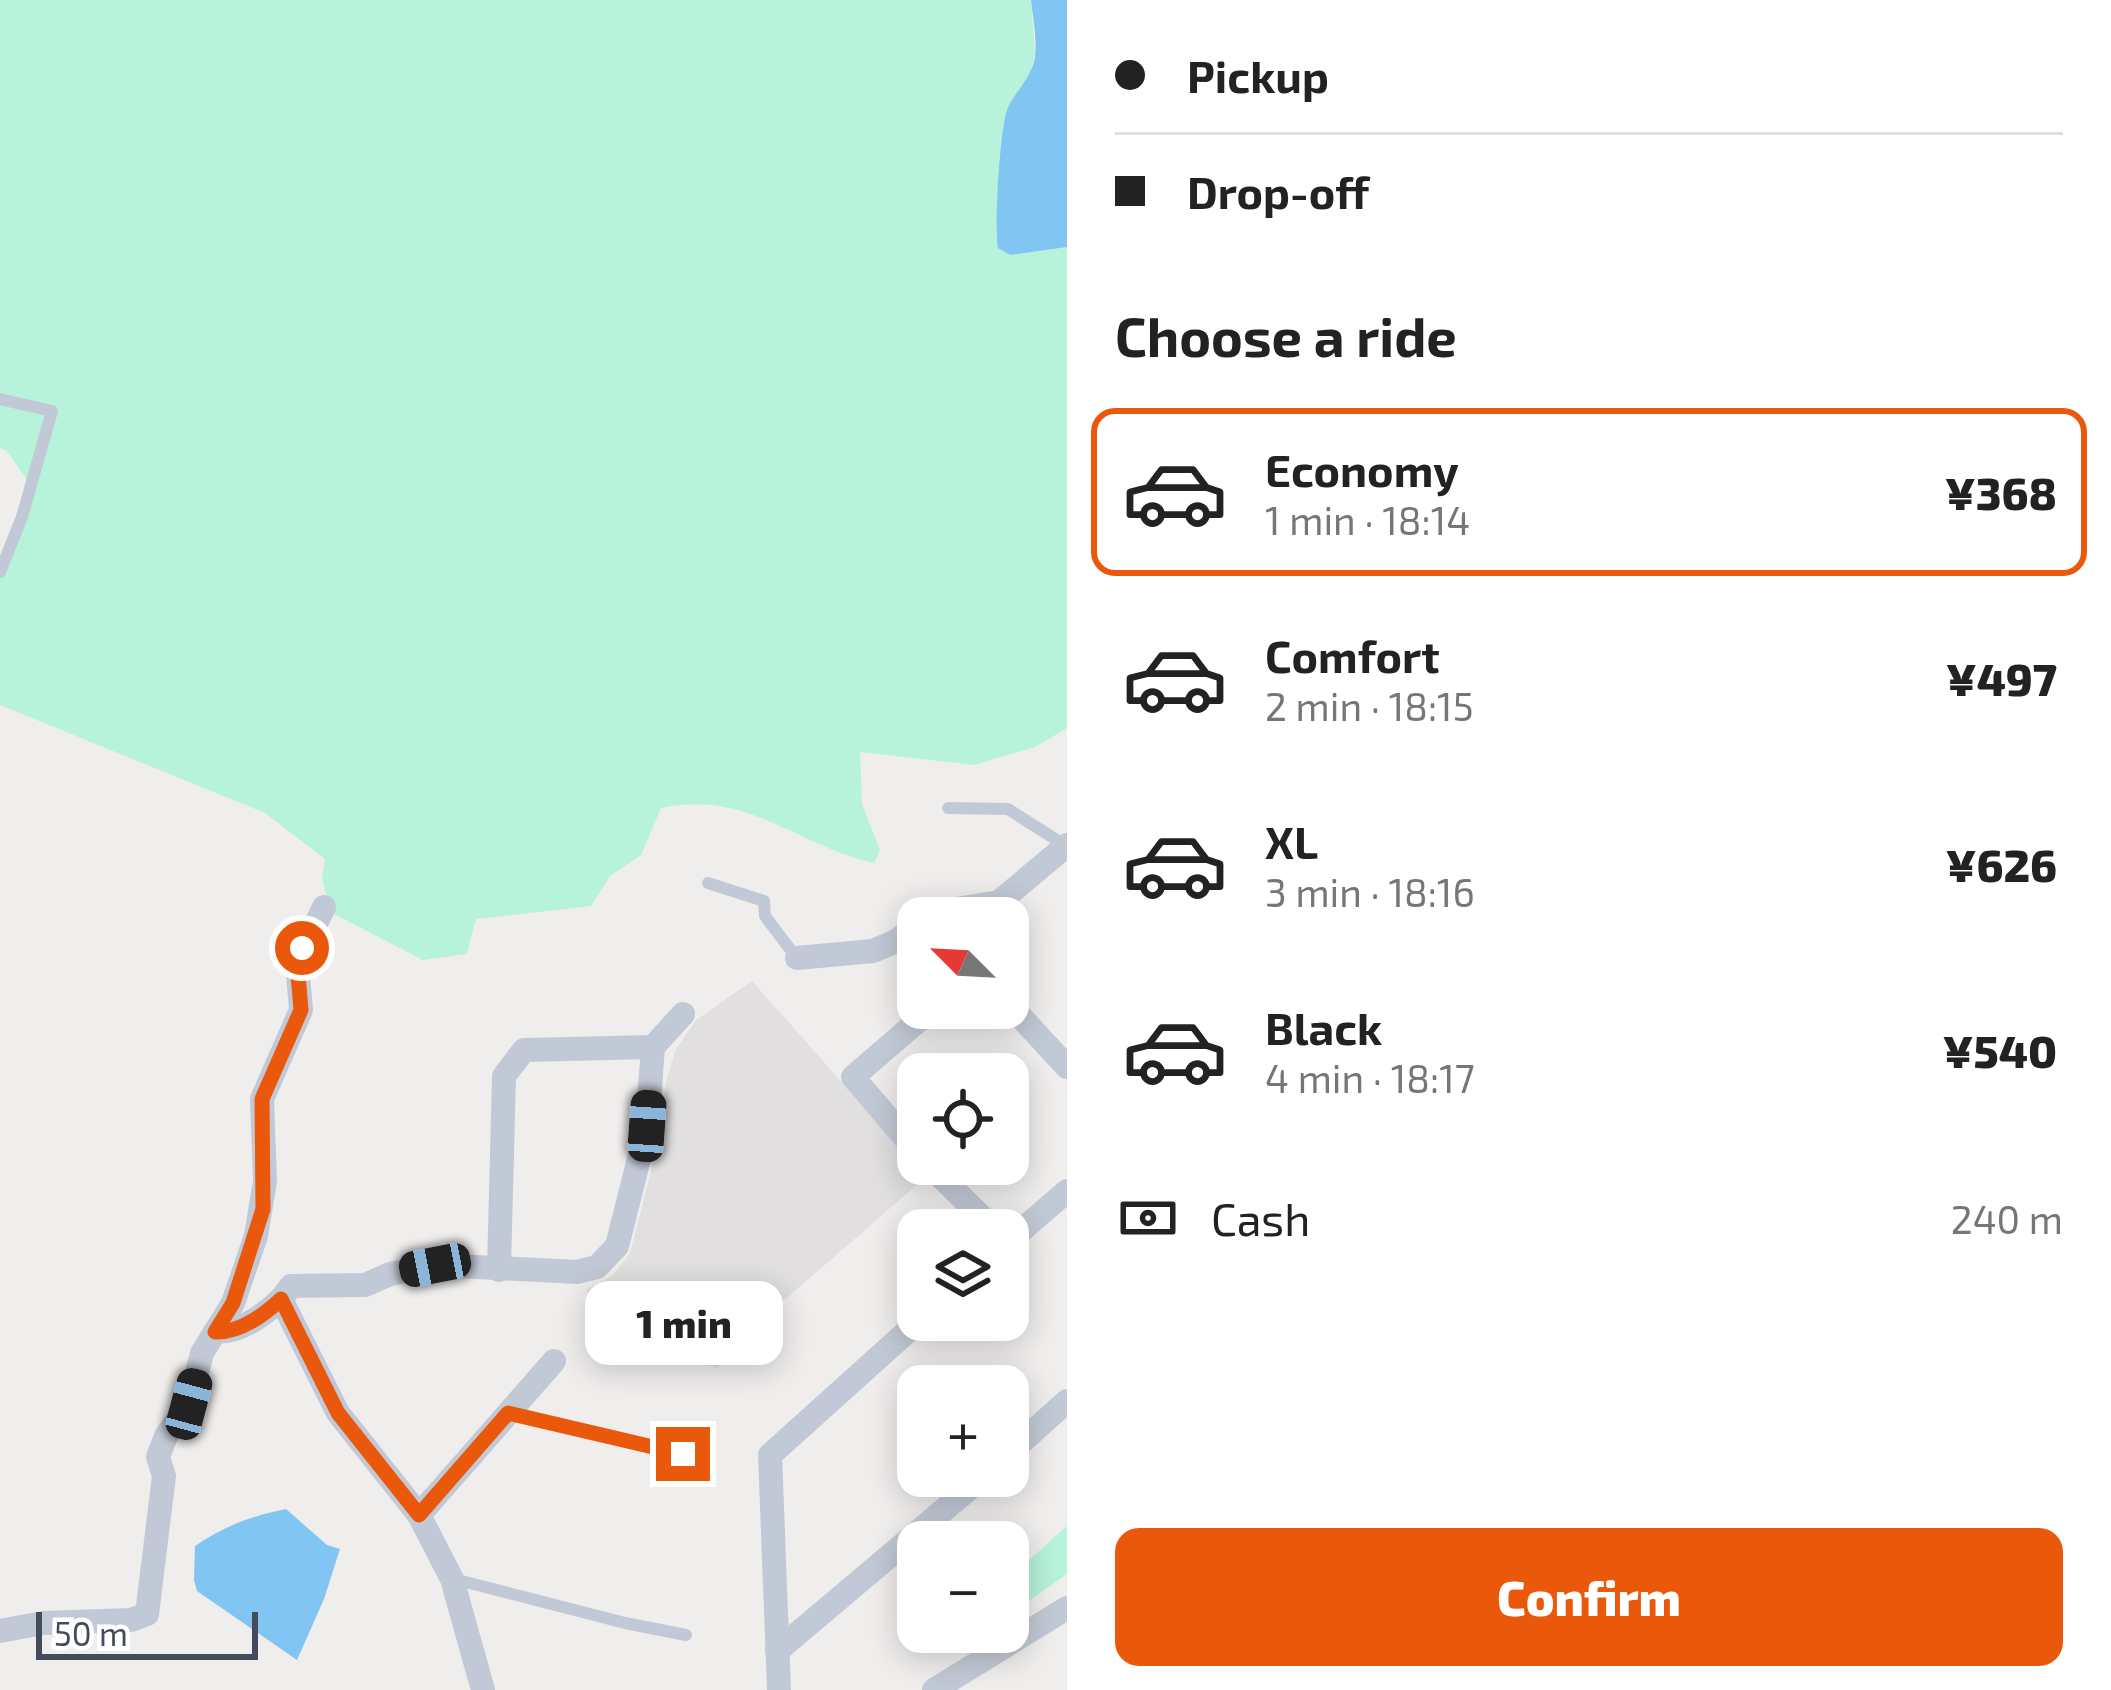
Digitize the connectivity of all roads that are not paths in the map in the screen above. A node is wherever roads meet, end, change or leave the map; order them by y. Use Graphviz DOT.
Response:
graph roads {
  1 [pos="0,399"];
  2 [pos="0,572"];
  3 [pos="948,808"];
  4 [pos="1066,846"];
  5 [pos="708,883"];
  6 [pos="1005,897"];
  7 [pos="324,907"];
  8 [pos="897,940"];
  9 [pos="797,958"];
  10 [pos="683,1014"];
  11 [pos="1029,1025"];
  12 [pos="908,1029"];
  13 [pos="653,1047"];
  14 [pos="1067,1066"];
  15 [pos="897,1128"];
  16 [pos="949,1185"];
  17 [pos="1067,1191"];
  18 [pos="973,1209"];
  19 [pos="1029,1224"];
  20 [pos="499,1270"];
  21 [pos="281,1299"];
  22 [pos="215,1332"];
  23 [pos="897,1341"];
  24 [pos="554,1361"];
  25 [pos="1067,1401"];
  26 [pos="508,1413"];
  27 [pos="1029,1435"];
  28 [pos="683,1454"];
  29 [pos="961,1497"];
  30 [pos="419,1515"];
  31 [pos="452,1579"];
  32 [pos="1067,1608"];
  33 [pos="0,1631"];
  34 [pos="686,1635"];
  35 [pos="777,1651"];
  36 [pos="483,1690"];
  37 [pos="779,1690"];
  38 [pos="934,1690"];
  1 -- 2 [label="lane"];
  3 -- 4 [label="lane"];
  4 -- 6 [label="street"];
  5 -- 9 [label="lane"];
  7 -- 22 [label="street"];
  8 -- 9 [label="street"];
  10 -- 13 [label="street"];
  11 -- 14 [label="street"];
  12 -- 15 [label="street"];
  13 -- 20 [label="street"];
  13 -- 20 [label="street"];
  16 -- 18 [label="street"];
  17 -- 19 [label="street"];
  20 -- 21 [label="street"];
  21 -- 22 [label="street"];
  21 -- 30 [label="street"];
  22 -- 33 [label="street"];
  23 -- 35 [label="street"];
  24 -- 26 [label="street"];
  25 -- 27 [label="street"];
  26 -- 28 [label="lane"];
  26 -- 30 [label="street"];
  29 -- 35 [label="street"];
  30 -- 31 [label="street"];
  31 -- 34 [label="lane"];
  31 -- 36 [label="street"];
  32 -- 38 [label="street"];
  35 -- 37 [label="street"];
}
